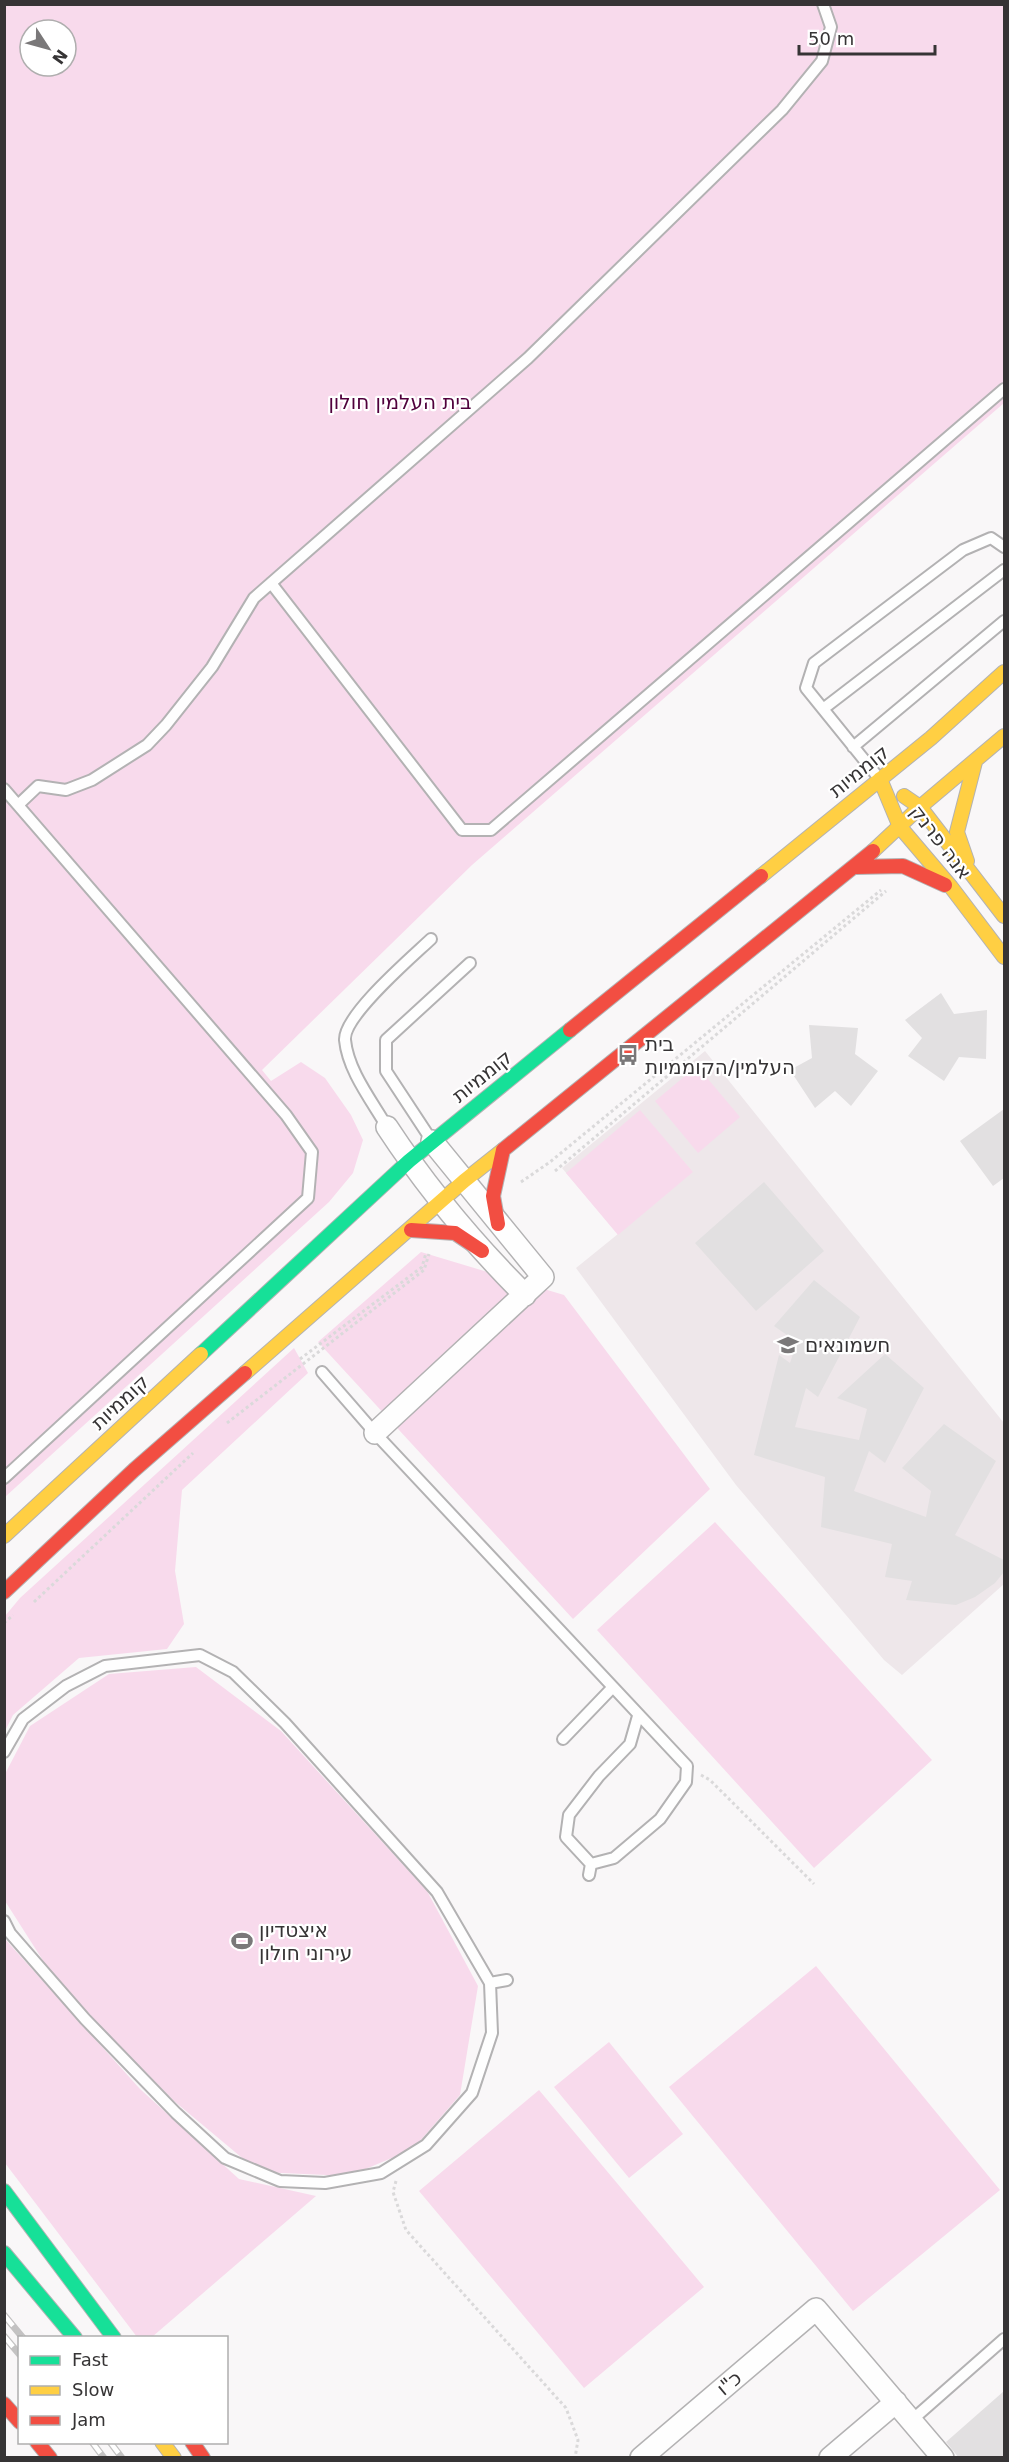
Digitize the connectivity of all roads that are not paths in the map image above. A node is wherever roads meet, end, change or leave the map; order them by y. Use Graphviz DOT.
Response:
graph roads {
  1 [pos="823,4"];
  2 [pos="1005,389"];
  3 [pos="1005,547"];
  4 [pos="1005,570"];
  5 [pos="271,583"];
  6 [pos="1005,621"];
  7 [pos="1005,672"];
  8 [pos="823,709"];
  9 [pos="1005,736"];
  10 [pos="853,747"];
  11 [pos="975,762"];
  12 [pos="880,779"];
  13 [pos="4,789"];
  14 [pos="18,805"];
  15 [pos="920,807"];
  16 [pos="900,827"];
  17 [pos="856,867"];
  18 [pos="973,875"];
  19 [pos="951,887"];
  20 [pos="1005,916"];
  21 [pos="431,939"];
  22 [pos="1005,957"];
  23 [pos="470,963"];
  24 [pos="387,1127"];
  25 [pos="432,1142"];
  26 [pos="503,1150"];
  27 [pos="409,1161"];
  28 [pos="464,1181"];
  29 [pos="443,1202"];
  30 [pos="498,1224"];
  31 [pos="411,1230"];
  32 [pos="482,1251"];
  33 [pos="525,1295"];
  34 [pos="322,1372"];
  35 [pos="375,1433"];
  36 [pos="4,1478"];
  37 [pos="4,1536"];
  38 [pos="4,1592"];
  39 [pos="613,1687"];
  40 [pos="638,1716"];
  41 [pos="563,1739"];
  42 [pos="4,1752"];
  43 [pos="591,1864"];
  44 [pos="589,1875"];
  45 [pos="4,1921"];
  46 [pos="507,1980"];
  47 [pos="490,1983"];
  48 [pos="4,2192"];
  49 [pos="4,2253"];
  50 [pos="74,2336"];
  51 [pos="113,2336"];
  52 [pos="1005,2339"];
  53 [pos="896,2402"];
  54 [pos="4,2404"];
  55 [pos="18,2420"];
  56 [pos="912,2420"];
  57 [pos="39,2444"];
  58 [pos="164,2444"];
  59 [pos="193,2444"];
  60 [pos="50,2457"];
  61 [pos="174,2457"];
  62 [pos="203,2457"];
  63 [pos="641,2457"];
  64 [pos="830,2457"];
  65 [pos="943,2457"];
  1 -- 5 [label="lane"];
  2 -- 5 [label="lane"];
  3 -- 8 [label="lane"];
  4 -- 8 [label="lane"];
  5 -- 14 [label="lane"];
  6 -- 10 [label="lane"];
  7 -- 12 [label="main road, קוממיות"];
  8 -- 10 [label="lane"];
  9 -- 11 [label="main road"];
  10 -- 12 [label="lane"];
  11 -- 15 [label="main road"];
  11 -- 18 [label="main road"];
  12 -- 15 [label="main road, אנה פרנק"];
  12 -- 16 [label="main road, אנה פרנק"];
  12 -- 25 [label="main road, קוממיות"];
  13 -- 14 [label="lane"];
  14 -- 36 [label="lane"];
  15 -- 16 [label="main road"];
  15 -- 18 [label="main road, אנה פרנק"];
  16 -- 17 [label="main road"];
  16 -- 19 [label="main road, אנה פרנק"];
  17 -- 19 [label="main road"];
  17 -- 26 [label="main road"];
  18 -- 20 [label="main road, אנה פרנק"];
  19 -- 22 [label="main road, אנה פרנק"];
  21 -- 24 [label="lane"];
  23 -- 25 [label="lane"];
  24 -- 27 [label="street"];
  25 -- 27 [label="main road, קוממיות"];
  25 -- 28 [label="street"];
  26 -- 28 [label="main road"];
  26 -- 30 [label="main road"];
  27 -- 29 [label="street"];
  27 -- 37 [label="main road, קוממיות"];
  28 -- 29 [label="main road"];
  28 -- 30 [label="street"];
  29 -- 31 [label="main road"];
  29 -- 32 [label="street"];
  30 -- 33 [label="street"];
  31 -- 32 [label="main road"];
  31 -- 38 [label="main road"];
  32 -- 33 [label="street"];
  33 -- 35 [label="street"];
  34 -- 35 [label="lane"];
  35 -- 39 [label="lane"];
  39 -- 40 [label="lane"];
  39 -- 41 [label="lane"];
  40 -- 43 [label="lane"];
  40 -- 43 [label="lane"];
  42 -- 47 [label="lane"];
  43 -- 44 [label="lane"];
  45 -- 47 [label="lane"];
  46 -- 47 [label="lane"];
  48 -- 51 [label="main road"];
  49 -- 50 [label="main road"];
  52 -- 56 [label="lane"];
  53 -- 56 [label="street"];
  53 -- 63 [label="street, כ\"ו"];
  53 -- 64 [label="street"];
  54 -- 55 [label="main road"];
  56 -- 65 [label="street"];
  57 -- 60 [label="main road"];
  58 -- 61 [label="main road"];
  59 -- 62 [label="main road"];
}
